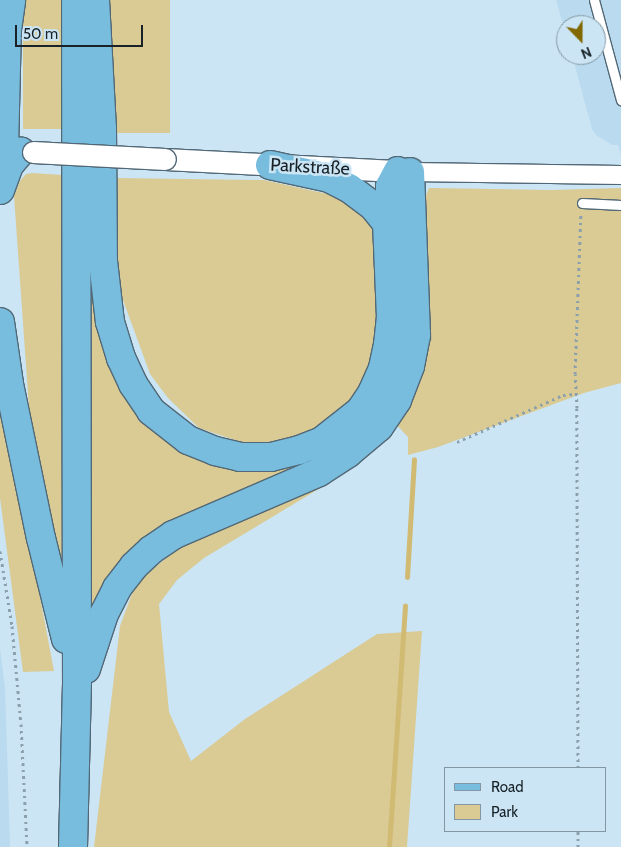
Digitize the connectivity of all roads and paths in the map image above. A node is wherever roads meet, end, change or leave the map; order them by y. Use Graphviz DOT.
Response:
graph roads {
  1 [pos="11,0"];
  2 [pos="76,0"];
  3 [pos="95,0"];
  4 [pos="594,0"];
  5 [pos="621,100"];
  6 [pos="14,151"];
  7 [pos="270,165"];
  8 [pos="404,171"];
  9 [pos="621,174"];
  10 [pos="0,190"];
  11 [pos="582,203"];
  12 [pos="621,205"];
  13 [pos="387,224"];
  14 [pos="0,322"];
  15 [pos="576,394"];
  16 [pos="456,442"];
  17 [pos="0,551"];
  18 [pos="76,692"];
  19 [pos="578,767"];
  20 [pos="578,832"];
  21 [pos="26,847"];
  22 [pos="72,847"];
  23 [pos="578,847"];
  1 -- 6 [label="main road"];
  2 -- 18 [label="main road"];
  3 -- 13 [label="main road"];
  4 -- 5 [label="lane"];
  6 -- 7 [label="street, Parkstraße, bridge"];
  6 -- 10 [label="main road"];
  7 -- 8 [label="street, Parkstraße"];
  7 -- 13 [label="main road"];
  8 -- 9 [label="street, Parkstraße"];
  8 -- 13 [label="main road"];
  8 -- 18 [label="main road"];
  11 -- 12 [label="lane"];
  11 -- 15 [label="path"];
  14 -- 18 [label="main road"];
  15 -- 16 [label="path"];
  15 -- 19 [label="path"];
  17 -- 21 [label="path"];
  18 -- 22 [label="main road"];
  20 -- 23 [label="path"];
}
